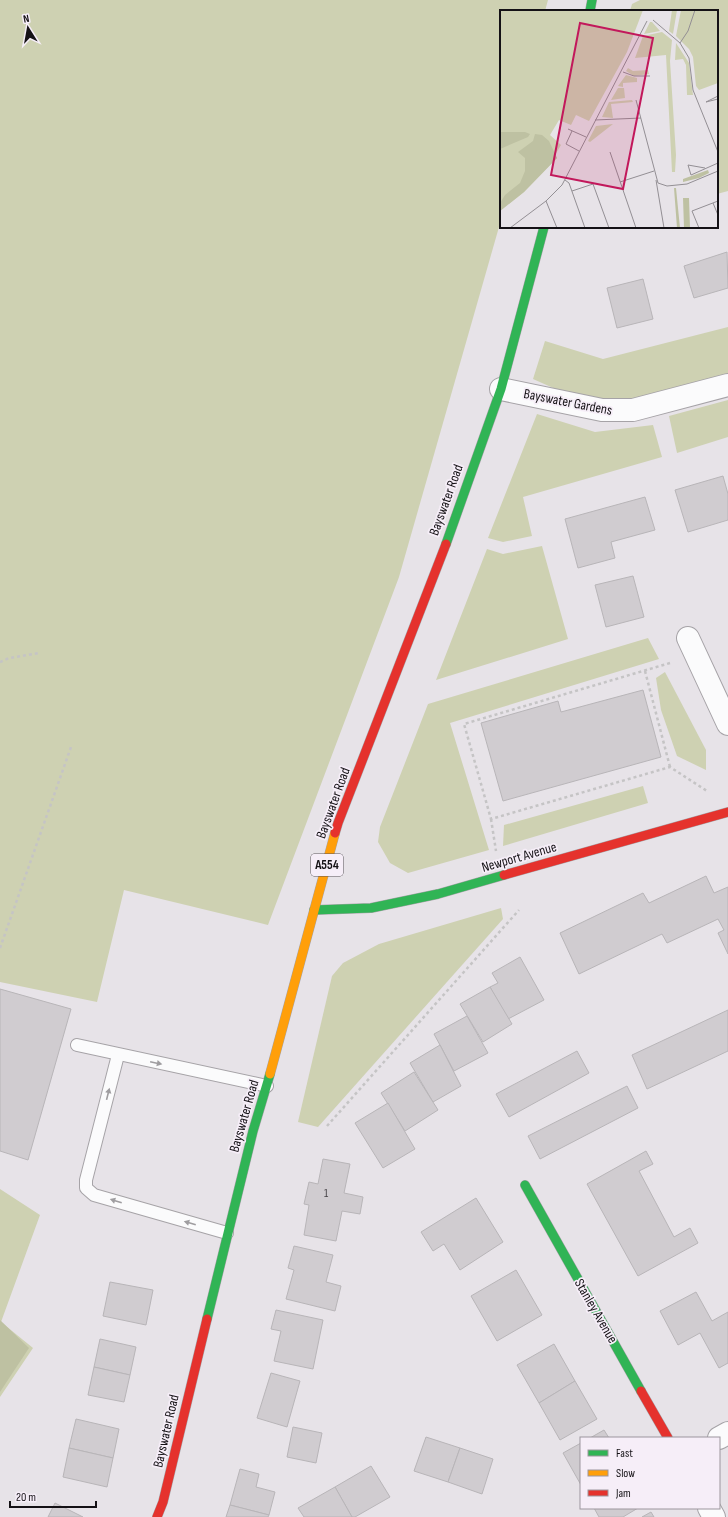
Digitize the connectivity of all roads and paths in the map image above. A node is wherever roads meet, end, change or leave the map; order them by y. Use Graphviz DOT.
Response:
graph roads {
  1 [pos="592,0"];
  2 [pos="590,10"];
  3 [pos="544,228"];
  4 [pos="728,384"];
  5 [pos="501,388"];
  6 [pos="692,647"];
  7 [pos="39,653"];
  8 [pos="0,662"];
  9 [pos="645,671"];
  10 [pos="728,724"];
  11 [pos="71,747"];
  12 [pos="670,768"];
  13 [pos="709,792"];
  14 [pos="728,812"];
  15 [pos="491,820"];
  16 [pos="500,876"];
  17 [pos="314,910"];
  18 [pos="519,910"];
  19 [pos="0,948"];
  20 [pos="77,1045"];
  21 [pos="118,1055"];
  22 [pos="267,1086"];
  23 [pos="327,1126"];
  24 [pos="525,1185"];
  25 [pos="227,1233"];
  26 [pos="667,1437"];
  27 [pos="157,1517"];
  1 -- 2 [label="main road"];
  3 -- 5 [label="main road, Bayswater Road / A554"];
  4 -- 5 [label="street, Bayswater Gardens"];
  5 -- 17 [label="main road, Bayswater Road / A554"];
  6 -- 9 [label="path"];
  6 -- 10 [label="street"];
  7 -- 8 [label="path"];
  9 -- 12 [label="path"];
  9 -- 15 [label="path"];
  11 -- 19 [label="path"];
  12 -- 13 [label="path"];
  12 -- 15 [label="path"];
  14 -- 16 [label="main road, Newport Avenue"];
  15 -- 16 [label="path"];
  16 -- 17 [label="main road, Newport Avenue"];
  17 -- 22 [label="main road, Bayswater Road / A554"];
  18 -- 23 [label="path"];
  20 -- 21 [label="lane"];
  21 -- 22 [label="lane, one-way"];
  25 -- 21 [label="lane, one-way"];
  22 -- 25 [label="main road, Bayswater Road / A554"];
  24 -- 26 [label="main road, Stanley Avenue"];
  25 -- 27 [label="main road, Bayswater Road / A554"];
}
